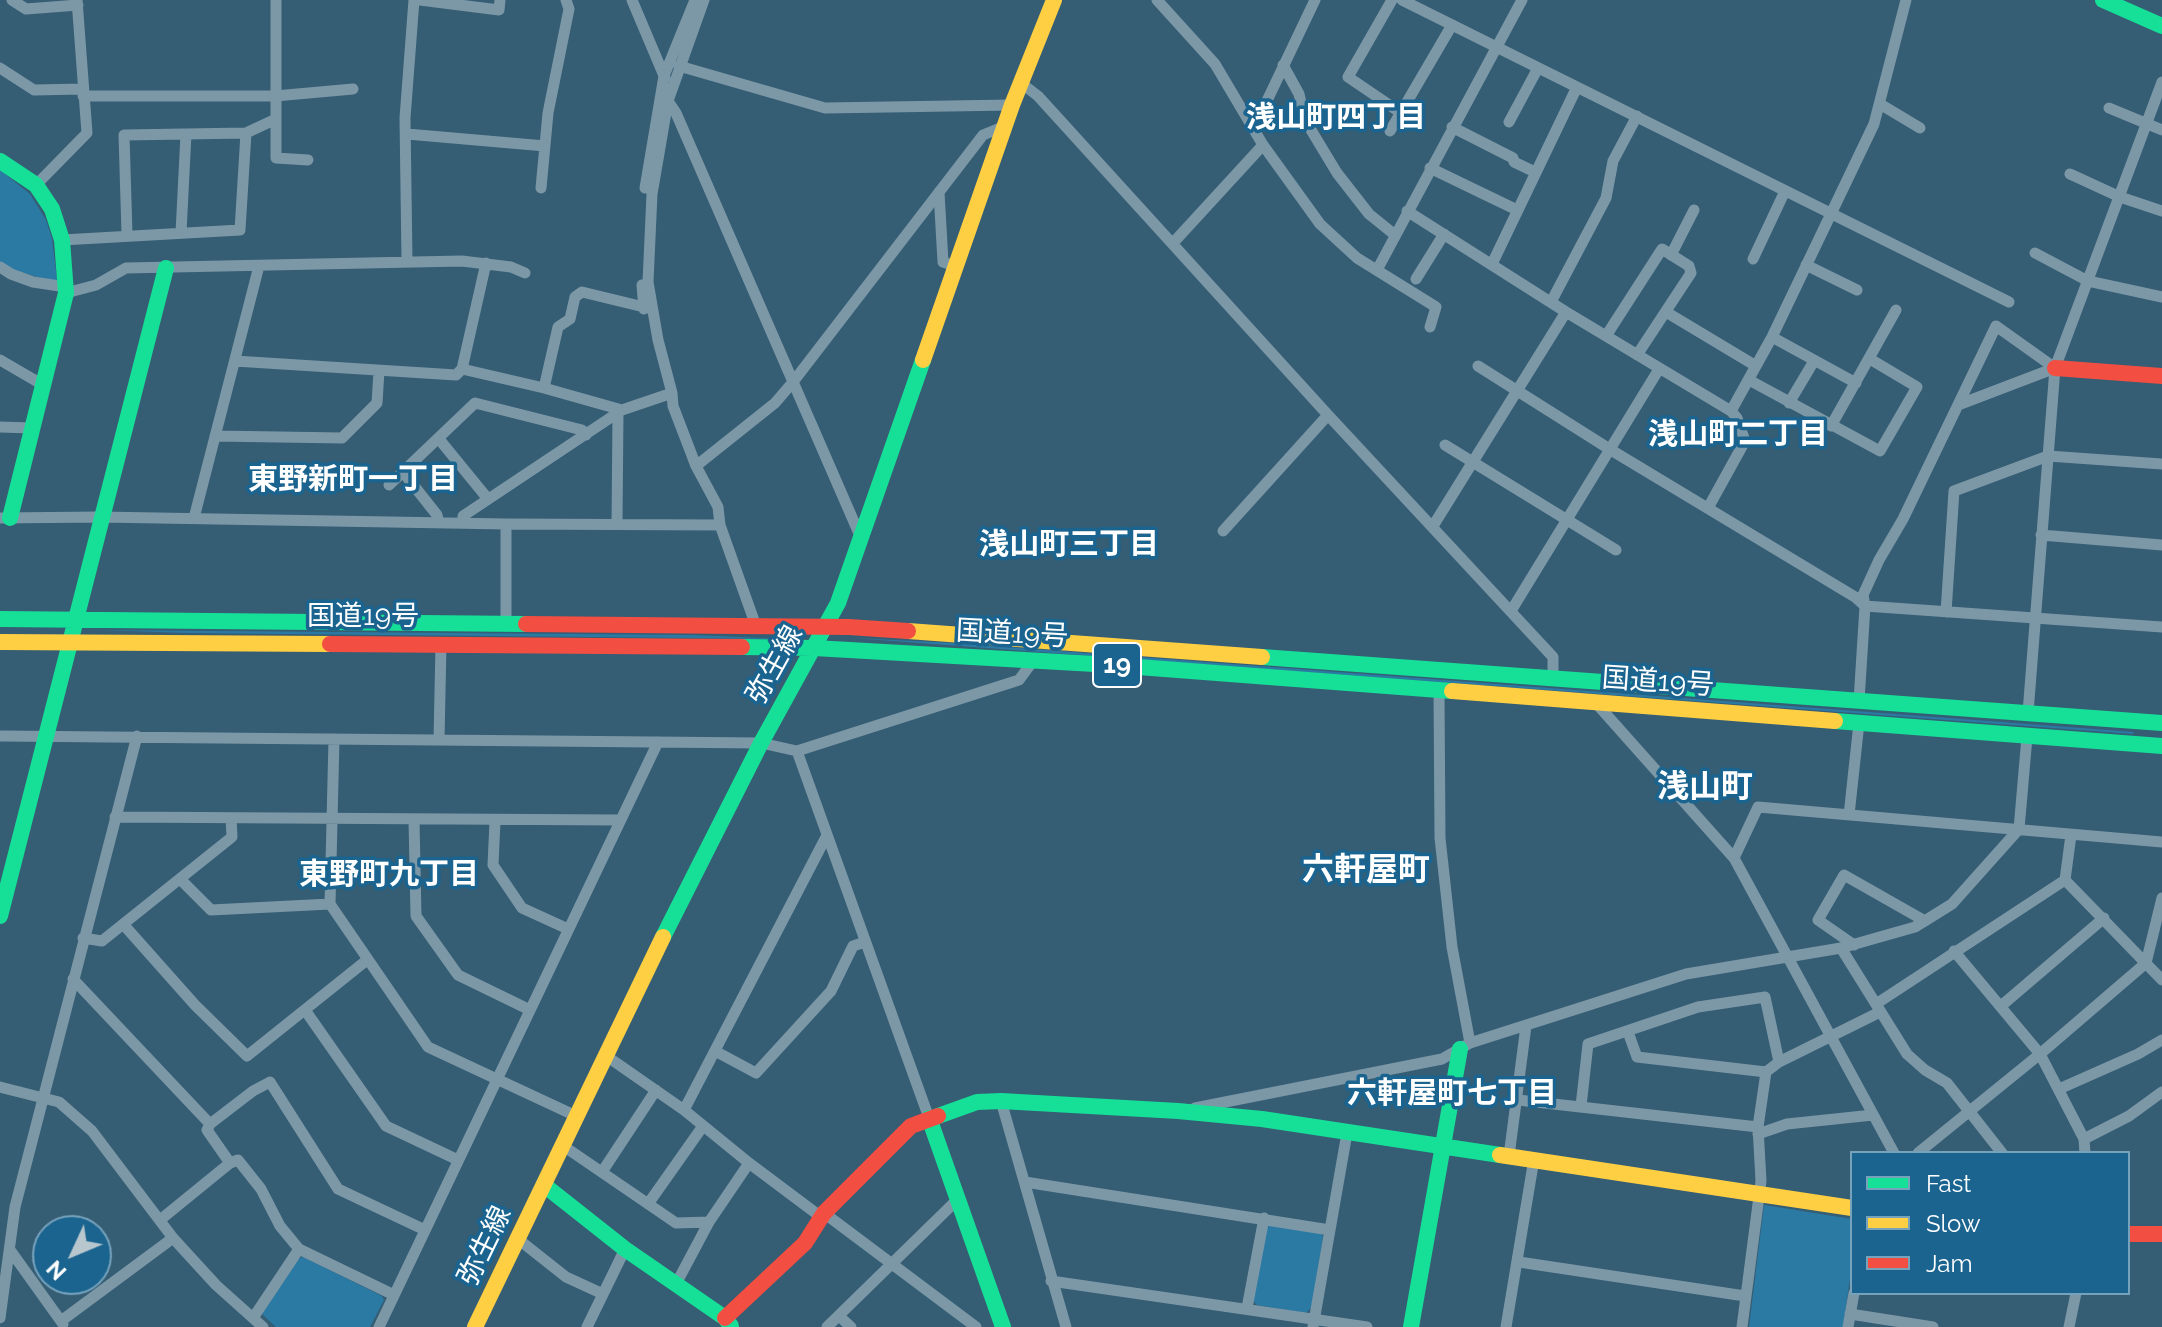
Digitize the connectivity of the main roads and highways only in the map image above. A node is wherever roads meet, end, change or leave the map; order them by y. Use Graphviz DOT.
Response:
graph roads {
  1 [pos="1054,0"];
  2 [pos="2103,0"];
  3 [pos="2162,26"];
  4 [pos="0,161"];
  5 [pos="166,268"];
  6 [pos="2055,368"];
  7 [pos="2162,376"];
  8 [pos="5,518"];
  9 [pos="0,619"];
  10 [pos="76,620"];
  11 [pos="826,626"];
  12 [pos="0,642"];
  13 [pos="70,643"];
  14 [pos="814,648"];
  15 [pos="2162,723"];
  16 [pos="2162,746"];
  17 [pos="0,916"];
  18 [pos="1465,1046"];
  19 [pos="929,1118"];
  20 [pos="1442,1146"];
  21 [pos="544,1185"];
  22 [pos="1850,1208"];
  23 [pos="2130,1234"];
  24 [pos="2162,1234"];
  25 [pos="729,1323"];
  26 [pos="475,1327"];
  27 [pos="1003,1327"];
  28 [pos="1411,1327"];
  1 -- 11 [label="main road, 弥生線"];
  2 -- 3 [label="main road"];
  4 -- 8 [label="main road"];
  5 -- 10 [label="main road"];
  6 -- 7 [label="main road"];
  9 -- 10 [label="main road, 国道19号 / 19"];
  10 -- 11 [label="main road, 国道19号 / 19"];
  10 -- 13 [label="main road"];
  11 -- 14 [label="main road, 弥生線"];
  11 -- 15 [label="main road, 国道19号 / 19"];
  12 -- 13 [label="main road, 国道19号 / 19"];
  13 -- 14 [label="main road, 国道19号 / 19"];
  13 -- 17 [label="main road"];
  14 -- 16 [label="main road, 国道19号 / 19"];
  14 -- 21 [label="main road, 弥生線"];
  18 -- 20 [label="main road"];
  19 -- 20 [label="main road"];
  19 -- 25 [label="main road"];
  19 -- 27 [label="main road"];
  20 -- 22 [label="main road"];
  20 -- 28 [label="main road"];
  21 -- 25 [label="main road"];
  21 -- 26 [label="main road, 弥生線"];
  23 -- 24 [label="main road"];
}
